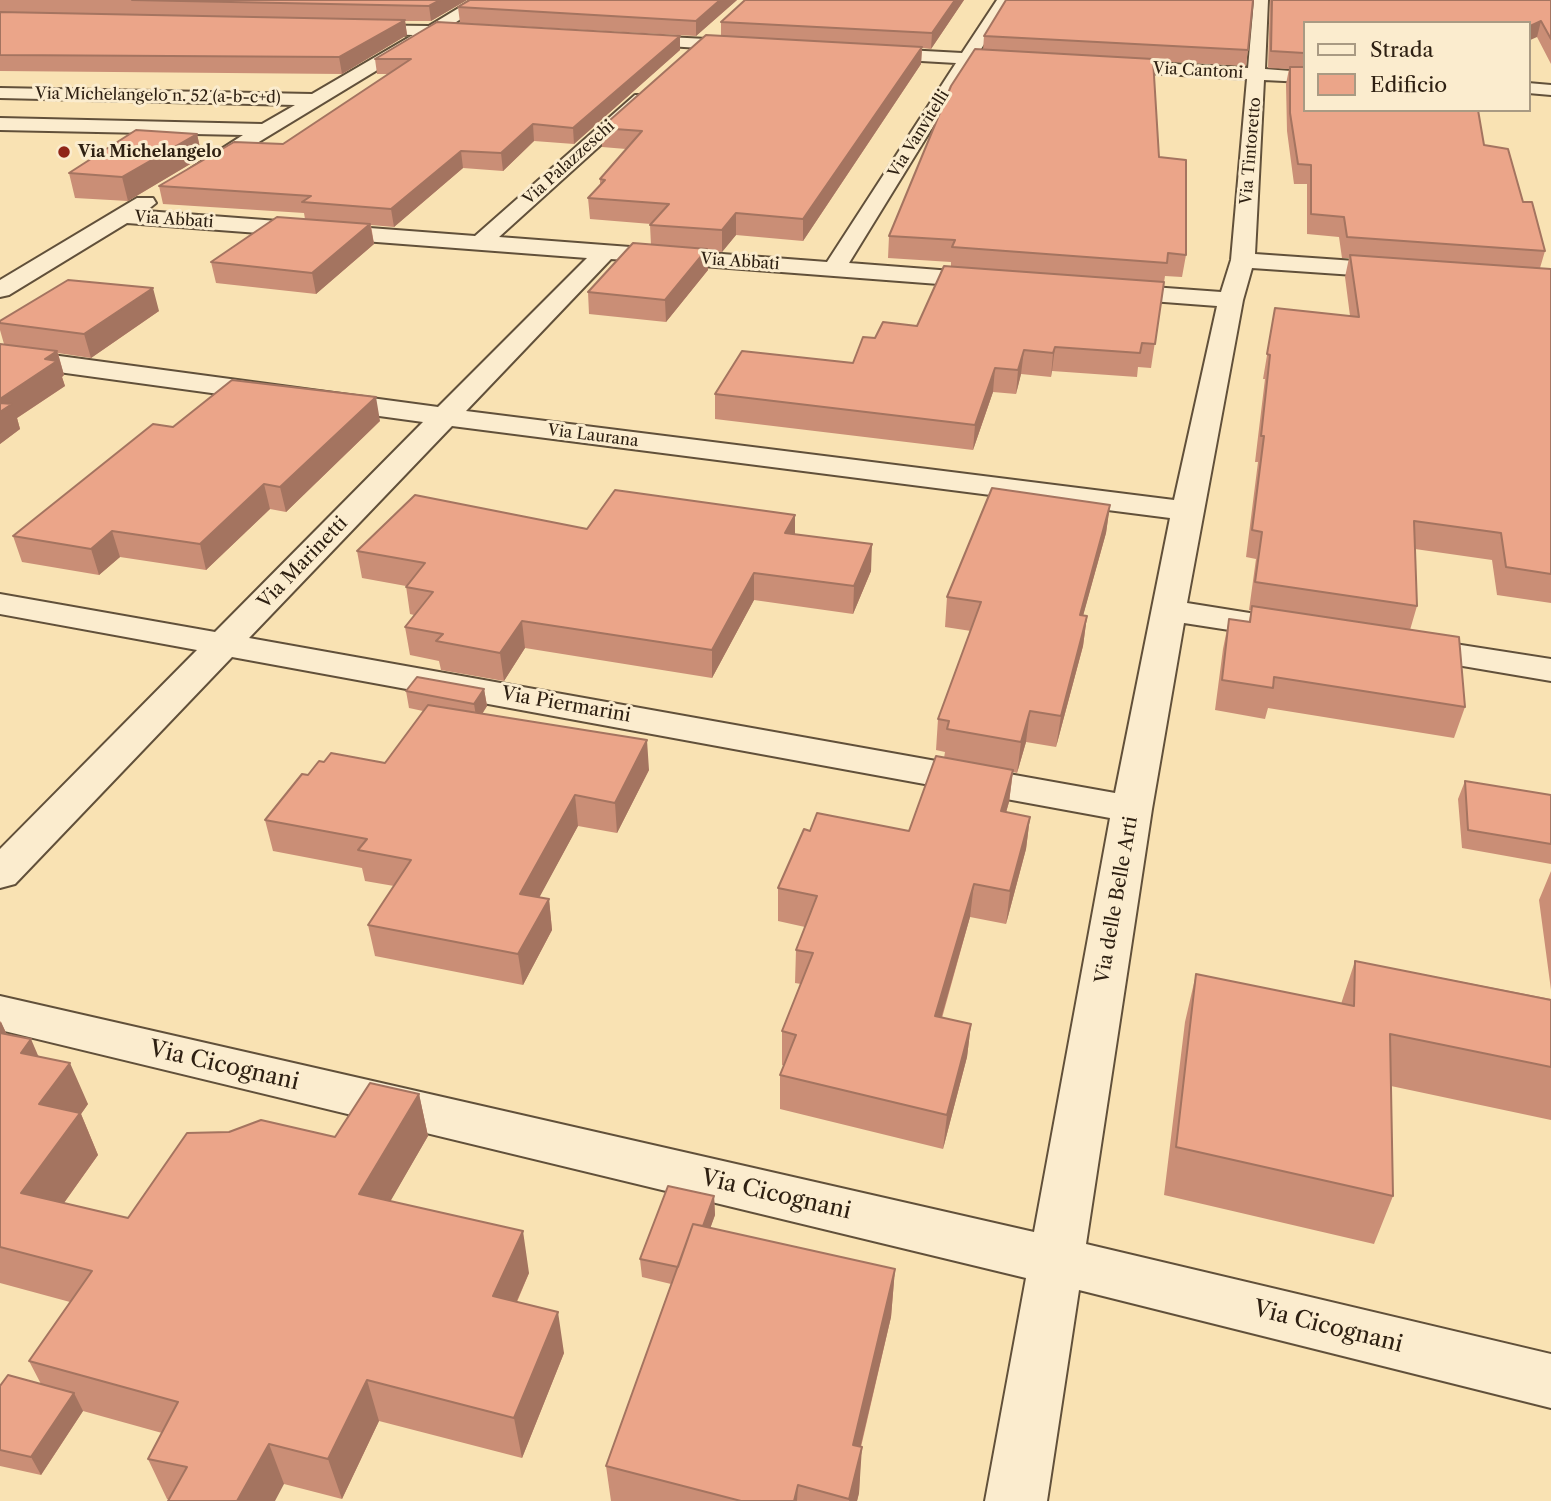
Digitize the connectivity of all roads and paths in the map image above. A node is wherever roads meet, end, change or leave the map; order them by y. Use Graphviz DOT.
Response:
graph roads {
  1 [pos="483,0"];
  2 [pos="1004,0"];
  3 [pos="1261,0"];
  4 [pos="721,26"];
  5 [pos="336,27"];
  6 [pos="433,29"];
  7 [pos="501,33"];
  8 [pos="608,39"];
  9 [pos="702,44"];
  10 [pos="758,47"];
  11 [pos="856,52"];
  12 [pos="967,58"];
  13 [pos="682,62"];
  14 [pos="1037,62"];
  15 [pos="1078,64"];
  16 [pos="1257,74"];
  17 [pos="1302,77"];
  18 [pos="1530,88"];
  19 [pos="652,89"];
  20 [pos="1551,90"];
  21 [pos="0,93"];
  22 [pos="316,100"];
  23 [pos="0,124"];
  24 [pos="267,130"];
  25 [pos="182,181"];
  26 [pos="158,195"];
  27 [pos="123,216"];
  28 [pos="481,242"];
  29 [pos="606,251"];
  30 [pos="1243,260"];
  31 [pos="834,269"];
  32 [pos="1417,272"];
  33 [pos="1012,283"];
  34 [pos="1094,289"];
  35 [pos="0,290"];
  36 [pos="1231,300"];
  37 [pos="0,356"];
  38 [pos="446,417"];
  39 [pos="1187,510"];
  40 [pos="0,604"];
  41 [pos="1169,611"];
  42 [pos="1319,634"];
  43 [pos="225,642"];
  44 [pos="1374,642"];
  45 [pos="1551,670"];
  46 [pos="1132,809"];
  47 [pos="0,873"];
  48 [pos="0,1013"];
  49 [pos="1056,1261"];
  50 [pos="1551,1381"];
  51 [pos="1016,1501"];
  1 -- 6 [label="street"];
  2 -- 12 [label="street, Via Vanvitelli"];
  3 -- 16 [label="street, Via Tintoretto"];
  4 -- 9 [label="street"];
  5 -- 6 [label="street"];
  6 -- 7 [label="street"];
  6 -- 22 [label="street"];
  8 -- 9 [label="street"];
  9 -- 10 [label="street"];
  9 -- 13 [label="street"];
  11 -- 12 [label="street"];
  12 -- 14 [label="street"];
  12 -- 31 [label="street, Via Vanvitelli"];
  15 -- 16 [label="street, Via Cantoni"];
  16 -- 17 [label="street, Via Cantoni"];
  16 -- 30 [label="street, Via Tintoretto"];
  18 -- 20 [label="street"];
  19 -- 28 [label="street, Via Palazzeschi"];
  21 -- 22 [label="street, Via Michelangelo n. 52 (a-b-c+d)"];
  22 -- 24 [label="street"];
  23 -- 24 [label="street"];
  24 -- 25 [label="street"];
  26 -- 27 [label="street"];
  27 -- 28 [label="street, Via Abbati"];
  27 -- 35 [label="street"];
  28 -- 29 [label="street, Via Abbati"];
  29 -- 31 [label="street, Via Abbati"];
  29 -- 38 [label="street, Via Marinetti"];
  30 -- 32 [label="street"];
  30 -- 36 [label="street, Via Tintoretto"];
  31 -- 33 [label="street, Via Abbati"];
  34 -- 36 [label="street"];
  36 -- 39 [label="street, Via delle Belle Arti"];
  37 -- 38 [label="street, Via Laurana"];
  38 -- 39 [label="street, Via Laurana"];
  38 -- 43 [label="street, Via Marinetti"];
  39 -- 41 [label="street, Via delle Belle Arti"];
  40 -- 43 [label="street, Via Piermarini"];
  41 -- 42 [label="street"];
  41 -- 46 [label="street, Via delle Belle Arti"];
  43 -- 46 [label="street, Via Piermarini"];
  43 -- 47 [label="street, Via Marinetti"];
  44 -- 45 [label="street"];
  46 -- 49 [label="street, Via delle Belle Arti"];
  48 -- 49 [label="street, Via Cicognani"];
  49 -- 50 [label="street, Via Cicognani"];
  49 -- 51 [label="street, Via delle Belle Arti"];
}
